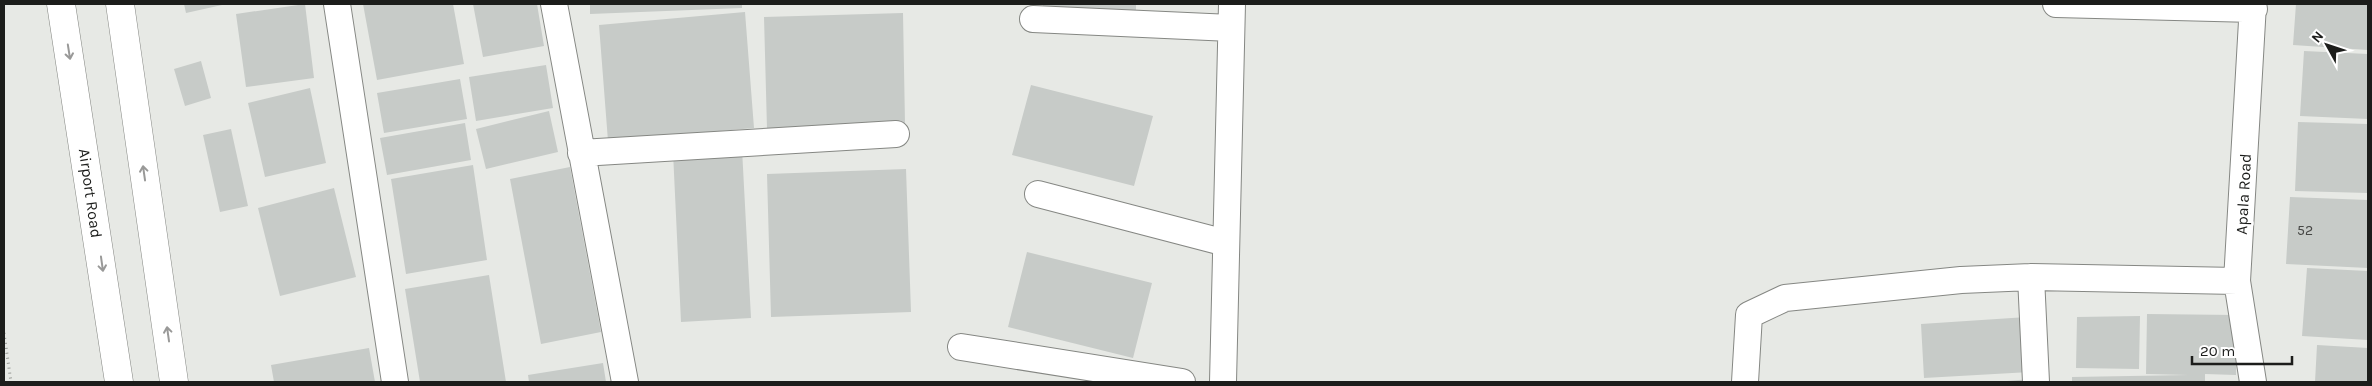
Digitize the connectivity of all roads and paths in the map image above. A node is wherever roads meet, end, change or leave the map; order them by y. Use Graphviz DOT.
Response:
graph roads {
  1 [pos="62,4"];
  2 [pos="120,4"];
  3 [pos="337,4"];
  4 [pos="554,4"];
  5 [pos="2056,4"];
  6 [pos="2254,6"];
  7 [pos="1232,16"];
  8 [pos="1033,19"];
  9 [pos="896,134"];
  10 [pos="581,153"];
  11 [pos="1038,194"];
  12 [pos="1226,244"];
  13 [pos="2031,277"];
  14 [pos="2237,281"];
  15 [pos="4,333"];
  16 [pos="961,347"];
  17 [pos="11,382"];
  18 [pos="119,382"];
  19 [pos="174,382"];
  20 [pos="395,382"];
  21 [pos="625,382"];
  22 [pos="1182,382"];
  23 [pos="1223,382"];
  24 [pos="1745,382"];
  25 [pos="2036,382"];
  26 [pos="2253,382"];
  1 -- 18 [label="main road, Airport Road, one-way"];
  19 -- 2 [label="main road, one-way"];
  3 -- 20 [label="street"];
  4 -- 10 [label="street"];
  5 -- 6 [label="street"];
  6 -- 14 [label="street, Apala Road"];
  7 -- 8 [label="street"];
  7 -- 12 [label="street"];
  9 -- 10 [label="street"];
  10 -- 21 [label="street"];
  11 -- 12 [label="street"];
  12 -- 23 [label="street"];
  13 -- 14 [label="street"];
  13 -- 24 [label="street"];
  13 -- 25 [label="street"];
  14 -- 26 [label="street, Apala Road"];
  15 -- 17 [label="path"];
  16 -- 22 [label="street"];
}
